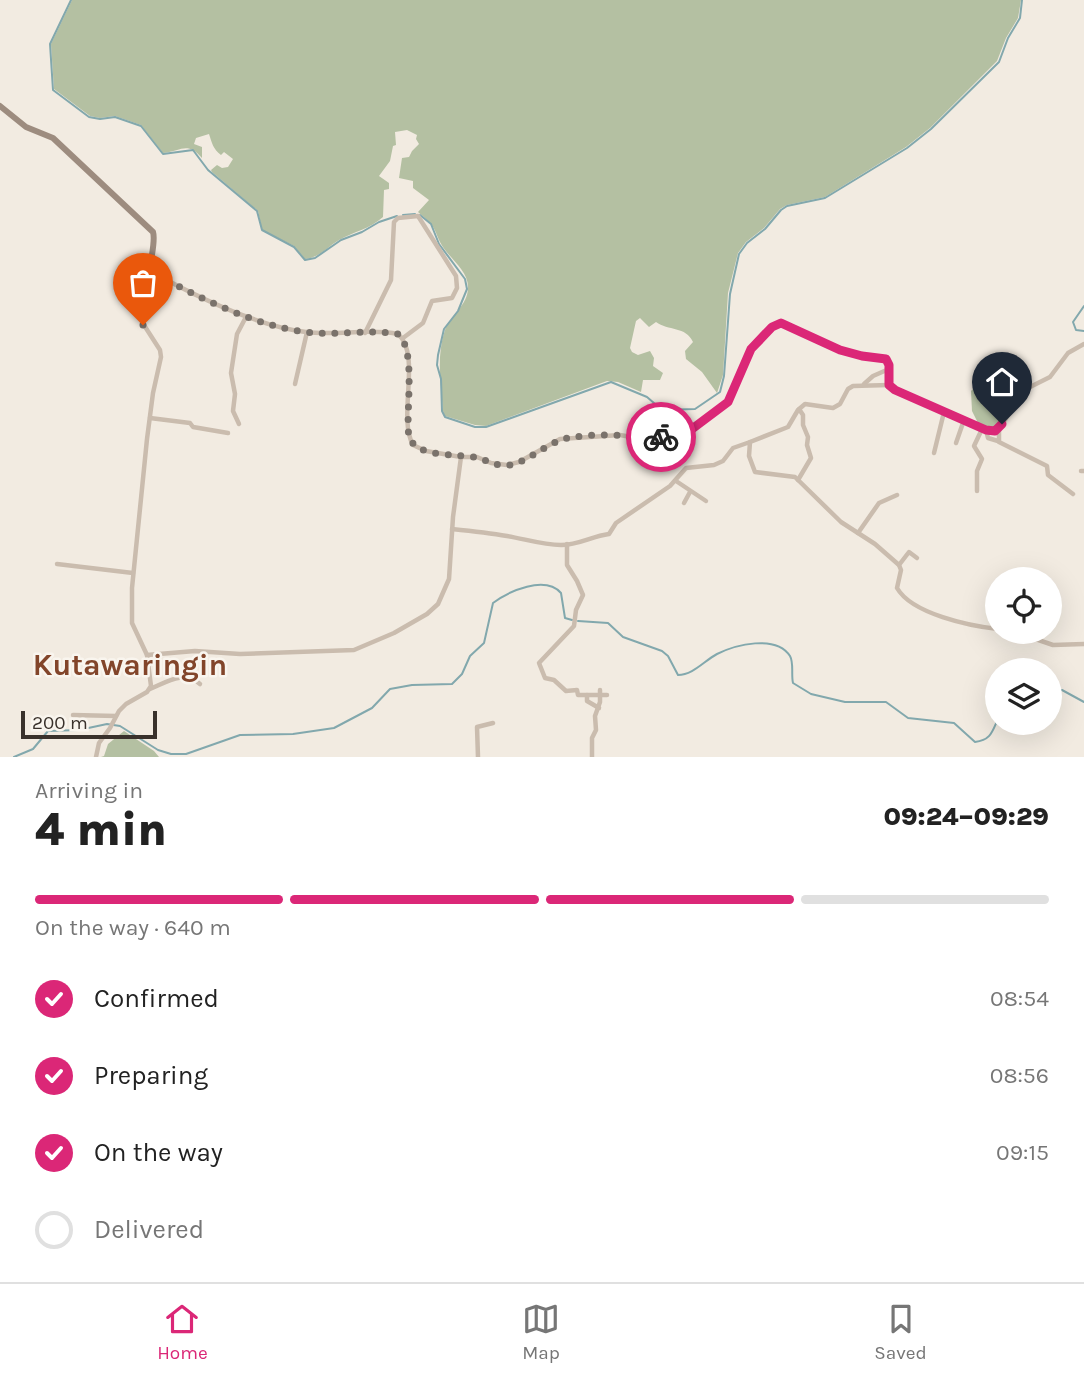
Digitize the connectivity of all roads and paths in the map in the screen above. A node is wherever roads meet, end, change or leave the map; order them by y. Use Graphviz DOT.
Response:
graph roads {
  1 [pos="0,106"];
  2 [pos="150,271"];
  3 [pos="246,317"];
  4 [pos="307,332"];
  5 [pos="365,333"];
  6 [pos="403,338"];
  7 [pos="1084,344"];
  8 [pos="889,369"];
  9 [pos="975,381"];
  10 [pos="295,384"];
  11 [pos="864,384"];
  12 [pos="889,385"];
  13 [pos="1019,395"];
  14 [pos="799,409"];
  15 [pos="944,412"];
  16 [pos="150,418"];
  17 [pos="964,420"];
  18 [pos="239,424"];
  19 [pos="999,429"];
  20 [pos="984,430"];
  21 [pos="228,433"];
  22 [pos="998,441"];
  23 [pos="750,442"];
  24 [pos="956,443"];
  25 [pos="934,453"];
  26 [pos="461,457"];
  27 [pos="798,480"];
  28 [pos="676,481"];
  29 [pos="977,491"];
  30 [pos="691,492"];
  31 [pos="1073,494"];
  32 [pos="897,495"];
  33 [pos="706,501"];
  34 [pos="684,503"];
  35 [pos="452,529"];
  36 [pos="858,533"];
  37 [pos="567,544"];
  38 [pos="917,558"];
  39 [pos="57,564"];
  40 [pos="899,565"];
  41 [pos="133,573"];
  42 [pos="985,626"];
  43 [pos="1050,644"];
  44 [pos="1084,644"];
  45 [pos="147,655"];
  46 [pos="200,684"];
  47 [pos="149,689"];
  48 [pos="600,692"];
  49 [pos="587,695"];
  50 [pos="607,695"];
  51 [pos="598,708"];
  52 [pos="73,715"];
  53 [pos="116,717"];
  54 [pos="494,723"];
  55 [pos="96,757"];
  56 [pos="478,757"];
  57 [pos="592,757"];
  1 -- 2 [label="street"];
  2 -- 3 [label="street"];
  2 -- 16 [label="street"];
  3 -- 4 [label="street"];
  3 -- 18 [label="street"];
  4 -- 5 [label="street"];
  4 -- 10 [label="street"];
  5 -- 6 [label="street"];
  5 -- 6 [label="street"];
  6 -- 26 [label="street"];
  7 -- 13 [label="street"];
  8 -- 11 [label="street"];
  8 -- 12 [label="street"];
  8 -- 26 [label="street"];
  9 -- 13 [label="street"];
  11 -- 12 [label="street"];
  11 -- 14 [label="street"];
  12 -- 15 [label="street"];
  13 -- 19 [label="street"];
  14 -- 23 [label="street"];
  14 -- 27 [label="street"];
  15 -- 17 [label="street"];
  15 -- 25 [label="street"];
  16 -- 21 [label="street"];
  16 -- 41 [label="street"];
  17 -- 20 [label="street"];
  17 -- 24 [label="street"];
  19 -- 20 [label="street"];
  19 -- 22 [label="street"];
  20 -- 22 [label="street"];
  20 -- 29 [label="street"];
  22 -- 31 [label="street"];
  23 -- 27 [label="street"];
  23 -- 28 [label="street"];
  26 -- 35 [label="street"];
  27 -- 36 [label="street"];
  28 -- 30 [label="street"];
  28 -- 37 [label="street"];
  30 -- 33 [label="street"];
  30 -- 34 [label="street"];
  32 -- 36 [label="street"];
  35 -- 37 [label="street"];
  35 -- 45 [label="street"];
  36 -- 40 [label="street"];
  37 -- 49 [label="street"];
  38 -- 40 [label="street"];
  39 -- 41 [label="street"];
  40 -- 42 [label="street"];
  41 -- 45 [label="street"];
  43 -- 44 [label="street"];
  45 -- 47 [label="street"];
  46 -- 47 [label="street"];
  47 -- 53 [label="street"];
  48 -- 49 [label="street"];
  48 -- 50 [label="street"];
  48 -- 51 [label="street"];
  49 -- 51 [label="street"];
  51 -- 57 [label="street"];
  52 -- 53 [label="street"];
  53 -- 55 [label="street"];
  54 -- 56 [label="street"];
}
